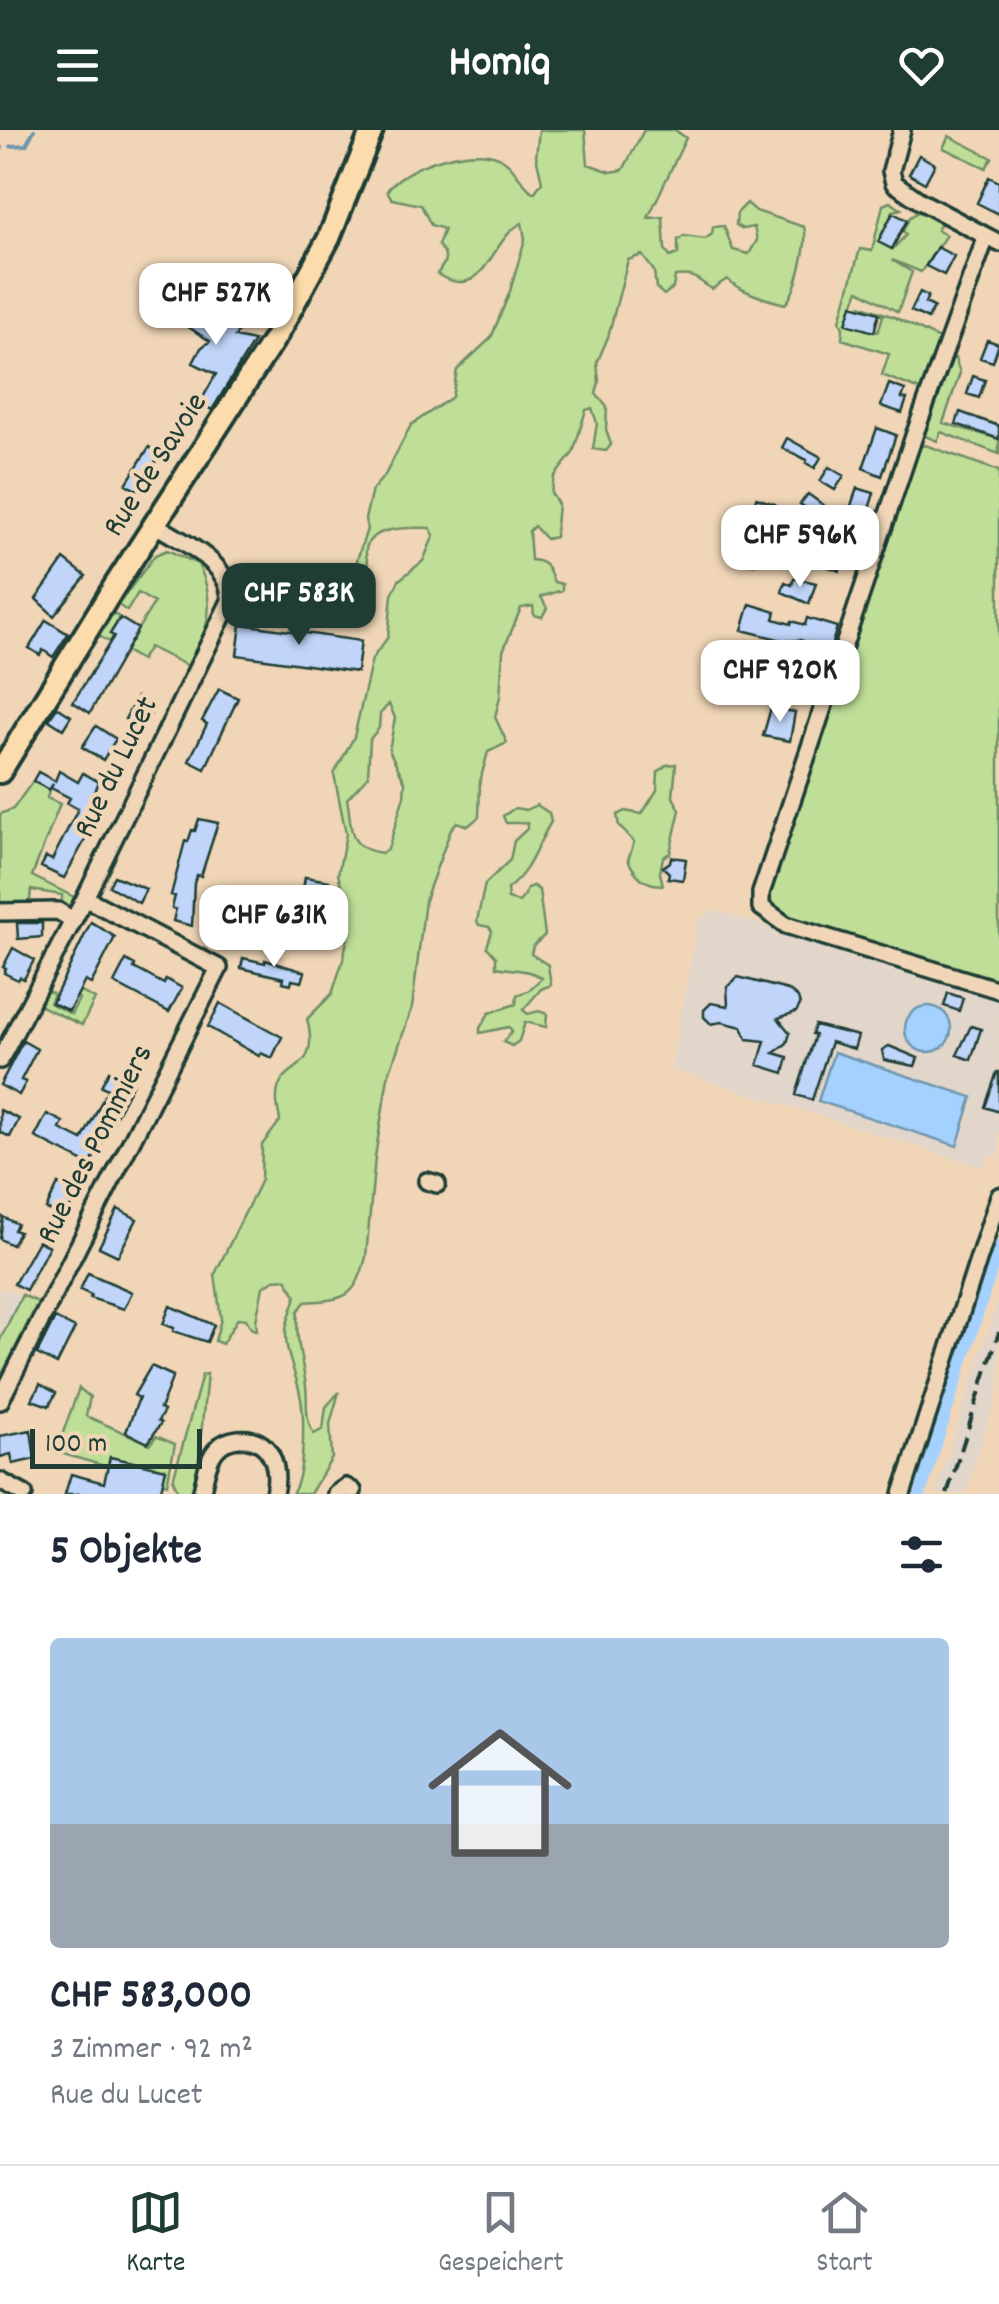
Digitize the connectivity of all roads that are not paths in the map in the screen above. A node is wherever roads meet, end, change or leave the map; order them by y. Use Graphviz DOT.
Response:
graph roads {
  1 [pos="372,130"];
  2 [pos="902,130"];
  3 [pos="993,240"];
  4 [pos="154,524"];
  5 [pos="0,772"];
  6 [pos="85,898"];
  7 [pos="0,912"];
  8 [pos="71,919"];
  9 [pos="999,990"];
  10 [pos="0,1060"];
  11 [pos="999,1196"];
  12 [pos="0,1401"];
  13 [pos="0,1482"];
  14 [pos="24,1494"];
  15 [pos="201,1494"];
  16 [pos="274,1494"];
  17 [pos="902,1494"];
  1 -- 4 [label="main road, Rue de Savoie"];
  2 -- 3 [label="street"];
  3 -- 9 [label="street"];
  4 -- 5 [label="main road, Rue de Savoie"];
  4 -- 6 [label="street, Rue du Lucet"];
  6 -- 8 [label="street, Rue du Lucet"];
  6 -- 12 [label="street, Rue des Pommiers"];
  7 -- 8 [label="street"];
  8 -- 10 [label="street, Rue du Lucet"];
  11 -- 17 [label="street"];
  13 -- 14 [label="street"];
  15 -- 16 [label="street"];
}
